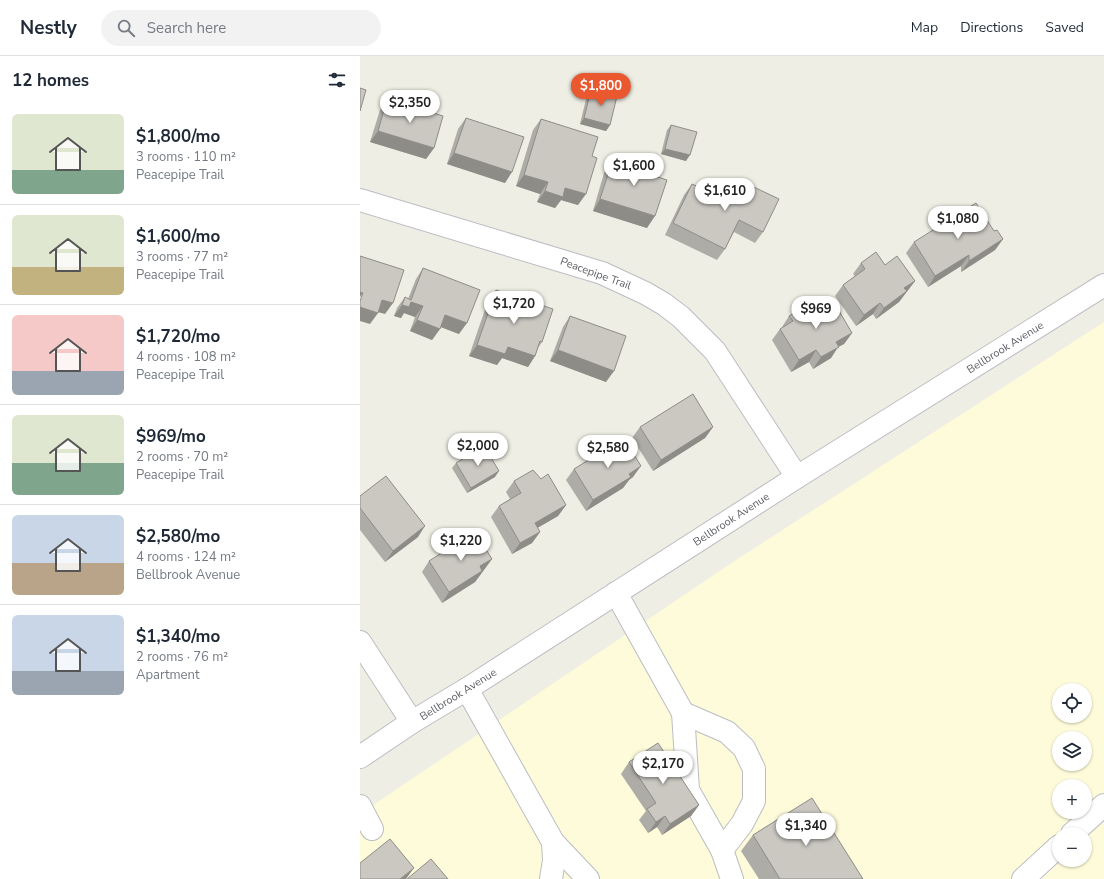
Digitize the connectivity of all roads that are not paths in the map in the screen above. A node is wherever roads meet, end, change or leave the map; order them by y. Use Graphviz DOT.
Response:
graph roads {
  1 [pos="360,200"];
  2 [pos="1104,285"];
  3 [pos="797,477"];
  4 [pos="616,593"];
  5 [pos="360,642"];
  6 [pos="467,689"];
  7 [pos="683,713"];
  8 [pos="412,722"];
  9 [pos="360,757"];
  10 [pos="1104,805"];
  11 [pos="360,806"];
  12 [pos="1080,827"];
  13 [pos="372,829"];
  14 [pos="553,842"];
  15 [pos="722,850"];
  16 [pos="1052,852"];
  17 [pos="551,879"];
  18 [pos="588,879"];
  19 [pos="732,879"];
  20 [pos="1023,879"];
  1 -- 3 [label="street, Peacepipe Trail"];
  2 -- 3 [label="street, Bellbrook Avenue"];
  3 -- 4 [label="street, Bellbrook Avenue"];
  4 -- 6 [label="street, Bellbrook Avenue"];
  4 -- 7 [label="street"];
  5 -- 8 [label="street"];
  6 -- 8 [label="street, Bellbrook Avenue"];
  6 -- 14 [label="street"];
  7 -- 15 [label="street"];
  7 -- 15 [label="street"];
  8 -- 9 [label="street, Bellbrook Avenue"];
  10 -- 12 [label="street"];
  11 -- 13 [label="street"];
  14 -- 17 [label="street"];
  14 -- 18 [label="street"];
  15 -- 19 [label="street"];
  16 -- 20 [label="street"];
}
